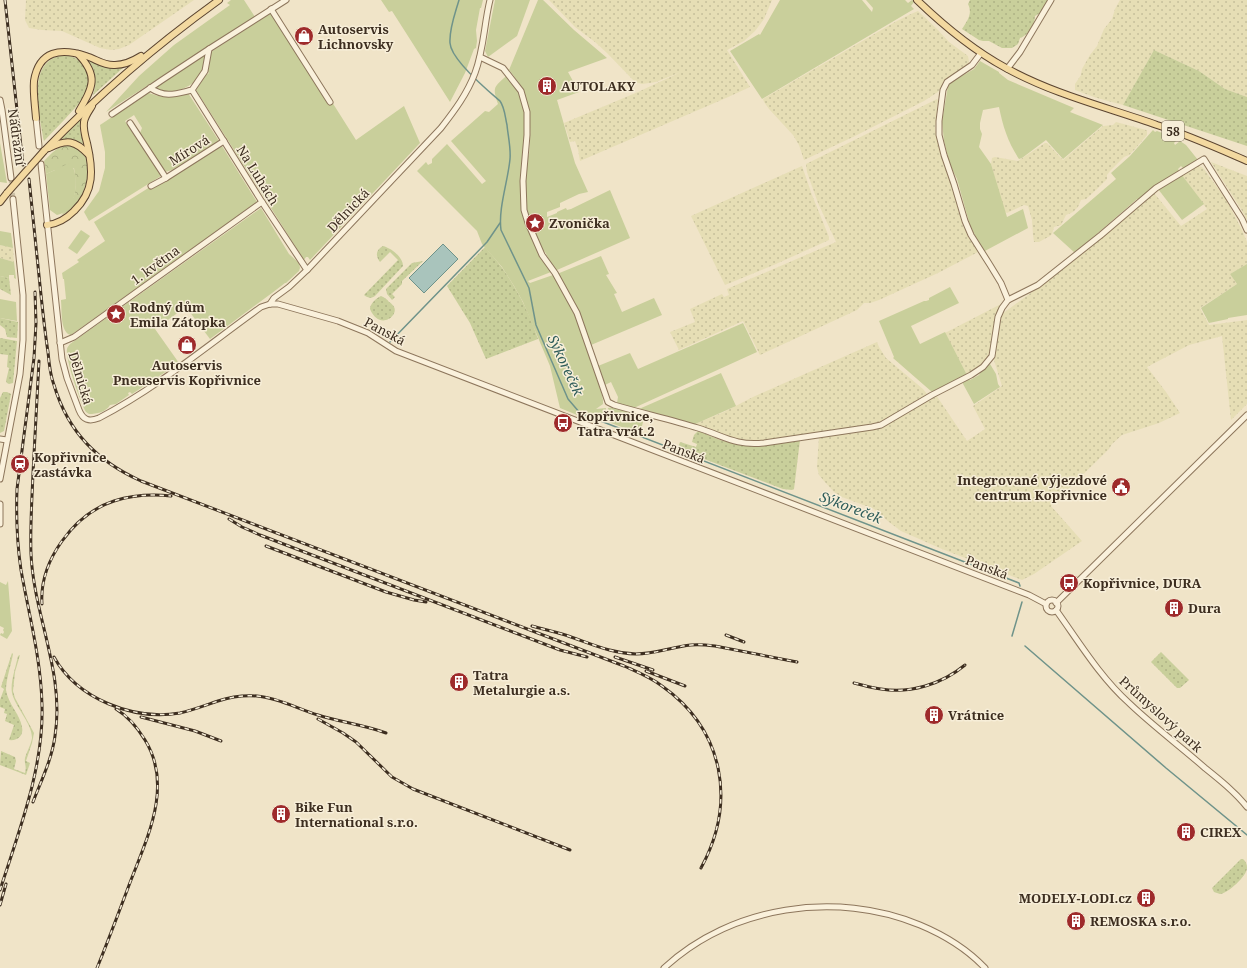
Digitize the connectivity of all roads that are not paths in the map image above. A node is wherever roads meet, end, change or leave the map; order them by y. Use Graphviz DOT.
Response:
graph roads {
  1 [pos="220,0"];
  2 [pos="286,0"];
  3 [pos="490,0"];
  4 [pos="917,0"];
  5 [pos="1050,0"];
  6 [pos="271,9"];
  7 [pos="209,49"];
  8 [pos="153,50"];
  9 [pos="981,53"];
  10 [pos="78,54"];
  11 [pos="480,57"];
  12 [pos="1007,69"];
  13 [pos="150,88"];
  14 [pos="192,90"];
  15 [pos="102,94"];
  16 [pos="0,100"];
  17 [pos="330,102"];
  18 [pos="112,114"];
  19 [pos="36,118"];
  20 [pos="76,118"];
  21 [pos="130,123"];
  22 [pos="224,141"];
  23 [pos="41,149"];
  24 [pos="90,155"];
  25 [pos="1247,161"];
  26 [pos="41,164"];
  27 [pos="11,178"];
  28 [pos="166,178"];
  29 [pos="151,186"];
  30 [pos="7,193"];
  31 [pos="0,196"];
  32 [pos="13,199"];
  33 [pos="0,202"];
  34 [pos="262,202"];
  35 [pos="47,225"];
  36 [pos="1247,230"];
  37 [pos="307,270"];
  38 [pos="1008,300"];
  39 [pos="270,304"];
  40 [pos="60,343"];
  41 [pos="1247,415"];
  42 [pos="0,439"];
  43 [pos="7,440"];
  44 [pos="0,479"];
  45 [pos="0,504"];
  46 [pos="0,524"];
  47 [pos="1056,603"];
  48 [pos="1046,604"];
  49 [pos="1056,610"];
  50 [pos="1247,807"];
  51 [pos="664,968"];
  52 [pos="986,968"];
  1 -- 8 [label="main road"];
  2 -- 6 [label="street"];
  3 -- 11 [label="street, Dělnická"];
  4 -- 9 [label="main road, 58"];
  5 -- 12 [label="street"];
  6 -- 7 [label="street"];
  6 -- 17 [label="street"];
  7 -- 13 [label="street"];
  7 -- 14 [label="street"];
  8 -- 10 [label="main road"];
  8 -- 15 [label="main road"];
  9 -- 12 [label="main road, 58"];
  9 -- 38 [label="street"];
  10 -- 19 [label="main road"];
  10 -- 20 [label="main road"];
  11 -- 37 [label="street, Dělnická"];
  11 -- 38 [label="street"];
  12 -- 25 [label="main road, 58"];
  13 -- 14 [label="street"];
  13 -- 18 [label="street"];
  14 -- 22 [label="street, Na Luhách"];
  15 -- 20 [label="main road"];
  15 -- 24 [label="main road"];
  16 -- 27 [label="street, Nádražní"];
  19 -- 23 [label="street"];
  20 -- 23 [label="main road"];
  21 -- 28 [label="street, Mírová"];
  22 -- 28 [label="street, Mírová"];
  22 -- 34 [label="street, Na Luhách"];
  23 -- 24 [label="main road"];
  23 -- 30 [label="main road, bridge"];
  24 -- 35 [label="main road"];
  26 -- 35 [label="street, Dělnická"];
  28 -- 29 [label="street, Mírová"];
  30 -- 31 [label="main road"];
  30 -- 33 [label="main road"];
  32 -- 43 [label="street"];
  34 -- 37 [label="street, Na Luhách"];
  34 -- 40 [label="street, 1. května"];
  35 -- 40 [label="street, Dělnická"];
  36 -- 38 [label="street"];
  37 -- 39 [label="street, Dělnická"];
  39 -- 40 [label="street, Dělnická"];
  39 -- 48 [label="street, Panská"];
  41 -- 47 [label="street"];
  42 -- 43 [label="street"];
  43 -- 44 [label="street"];
  45 -- 46 [label="street"];
  47 -- 48 [label="street"];
  47 -- 49 [label="street"];
  48 -- 49 [label="street"];
  49 -- 50 [label="street, Průmyslový park"];
  51 -- 52 [label="street"];
}
